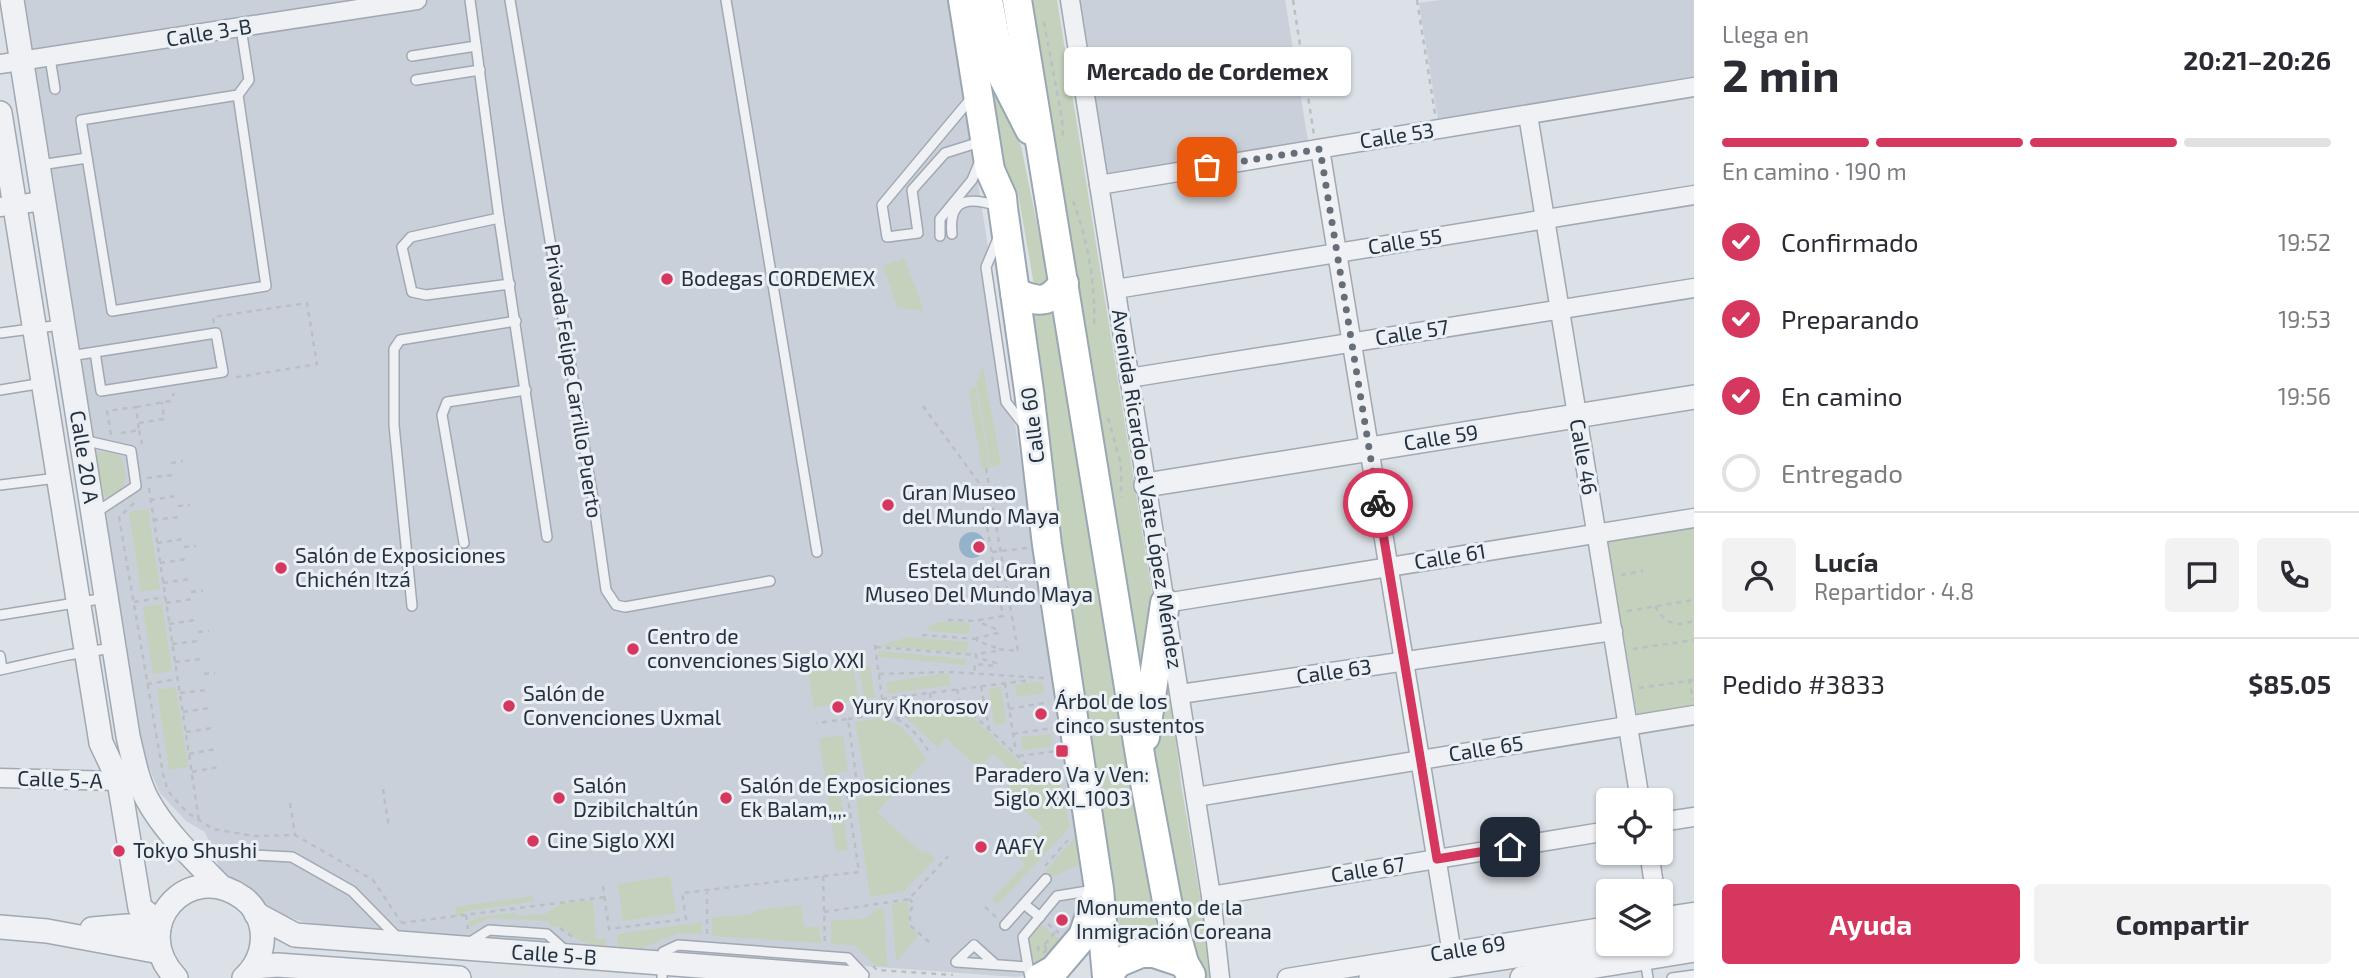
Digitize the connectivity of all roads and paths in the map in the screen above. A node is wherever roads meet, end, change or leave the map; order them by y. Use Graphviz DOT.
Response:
graph roads {
  1 [pos="12,0"];
  2 [pos="417,0"];
  3 [pos="470,0"];
  4 [pos="510,0"];
  5 [pos="726,0"];
  6 [pos="963,0"];
  7 [pos="988,0"];
  8 [pos="1070,0"];
  9 [pos="1293,0"];
  10 [pos="1418,0"];
  11 [pos="1029,6"];
  12 [pos="241,28"];
  13 [pos="476,46"];
  14 [pos="411,56"];
  15 [pos="50,58"];
  16 [pos="11,63"];
  17 [pos="480,69"];
  18 [pos="416,80"];
  19 [pos="1694,87"];
  20 [pos="55,89"];
  21 [pos="977,91"];
  22 [pos="238,95"];
  23 [pos="0,113"];
  24 [pos="1528,115"];
  25 [pos="1438,130"];
  26 [pos="986,144"];
  27 [pos="1053,148"];
  28 [pos="1317,149"];
  29 [pos="87,158"];
  30 [pos="4,162"];
  31 [pos="38,166"];
  32 [pos="1099,185"];
  33 [pos="1694,195"];
  34 [pos="1072,197"];
  35 [pos="43,201"];
  36 [pos="7,206"];
  37 [pos="1004,215"];
  38 [pos="499,218"];
  39 [pos="1545,219"];
  40 [pos="952,234"];
  41 [pos="940,236"];
  42 [pos="1338,253"];
  43 [pos="1064,283"];
  44 [pos="510,284"];
  45 [pos="1694,288"];
  46 [pos="1115,289"];
  47 [pos="1015,293"];
  48 [pos="1560,311"];
  49 [pos="213,317"];
  50 [pos="516,321"];
  51 [pos="63,325"];
  52 [pos="35,329"];
  53 [pos="1094,330"];
  54 [pos="0,333"];
  55 [pos="1352,342"];
  56 [pos="95,352"];
  57 [pos="68,357"];
  58 [pos="1129,379"];
  59 [pos="224,380"];
  60 [pos="43,383"];
  61 [pos="176,388"];
  62 [pos="0,390"];
  63 [pos="526,390"];
  64 [pos="1694,397"];
  65 [pos="162,402"];
  66 [pos="923,406"];
  67 [pos="136,407"];
  68 [pos="1694,408"];
  69 [pos="1107,411"];
  70 [pos="1577,421"];
  71 [pos="138,423"];
  72 [pos="139,430"];
  73 [pos="106,432"];
  74 [pos="111,435"];
  75 [pos="1035,437"];
  76 [pos="81,439"];
  77 [pos="143,454"];
  78 [pos="1371,456"];
  79 [pos="183,461"];
  80 [pos="171,463"];
  81 [pos="986,468"];
  82 [pos="173,475"];
  83 [pos="59,478"];
  84 [pos="0,485"];
  85 [pos="1147,492"];
  86 [pos="176,496"];
  87 [pos="139,499"];
  88 [pos="150,500"];
  89 [pos="190,505"];
  90 [pos="178,506"];
  91 [pos="1122,507"];
  92 [pos="93,514"];
  93 [pos="179,517"];
  94 [pos="1694,518"];
  95 [pos="153,520"];
  96 [pos="1597,533"];
  97 [pos="547,537"];
  98 [pos="183,539"];
  99 [pos="157,543"];
  100 [pos="464,543"];
  101 [pos="196,546"];
  102 [pos="184,547"];
  103 [pos="1017,549"];
  104 [pos="1000,551"];
  105 [pos="817,552"];
  106 [pos="992,552"];
  107 [pos="186,559"];
  108 [pos="160,563"];
  109 [pos="1389,567"];
  110 [pos="1643,571"];
  111 [pos="1621,575"];
  112 [pos="189,579"];
  113 [pos="770,581"];
  114 [pos="163,583"];
  115 [pos="203,591"];
  116 [pos="191,592"];
  117 [pos="165,597"];
  118 [pos="106,598"];
  119 [pos="192,599"];
  120 [pos="1694,600"];
  121 [pos="134,602"];
  122 [pos="79,603"];
  123 [pos="166,603"];
  124 [pos="1165,603"];
  125 [pos="412,606"];
  126 [pos="1655,606"];
  127 [pos="1627,611"];
  128 [pos="0,615"];
  129 [pos="196,620"];
  130 [pos="948,620"];
  131 [pos="1694,620"];
  132 [pos="979,621"];
  133 [pos="169,624"];
  134 [pos="209,631"];
  135 [pos="1613,631"];
  136 [pos="198,632"];
  137 [pos="922,635"];
  138 [pos="977,639"];
  139 [pos="1694,640"];
  140 [pos="199,641"];
  141 [pos="172,644"];
  142 [pos="114,648"];
  143 [pos="997,649"];
  144 [pos="1633,649"];
  145 [pos="87,652"];
  146 [pos="976,655"];
  147 [pos="0,656"];
  148 [pos="202,659"];
  149 [pos="1404,661"];
  150 [pos="175,663"];
  151 [pos="1,670"];
  152 [pos="215,673"];
  153 [pos="204,674"];
  154 [pos="879,674"];
  155 [pos="974,674"];
  156 [pos="178,680"];
  157 [pos="1691,680"];
  158 [pos="1005,683"];
  159 [pos="147,684"];
  160 [pos="981,686"];
  161 [pos="1639,688"];
  162 [pos="207,690"];
  163 [pos="957,690"];
  164 [pos="180,693"];
  165 [pos="930,693"];
  166 [pos="1180,694"];
  167 [pos="907,696"];
  168 [pos="882,699"];
  169 [pos="1049,702"];
  170 [pos="1693,703"];
  171 [pos="985,704"];
  172 [pos="963,707"];
  173 [pos="210,708"];
  174 [pos="1009,709"];
  175 [pos="183,712"];
  176 [pos="932,712"];
  177 [pos="884,714"];
  178 [pos="909,715"];
  179 [pos="1694,715"];
  180 [pos="893,718"];
  181 [pos="848,719"];
  182 [pos="816,723"];
  183 [pos="1628,726"];
  184 [pos="1053,727"];
  185 [pos="213,728"];
  186 [pos="990,730"];
  187 [pos="186,732"];
  188 [pos="1013,734"];
  189 [pos="216,749"];
  190 [pos="1057,751"];
  191 [pos="189,754"];
  192 [pos="930,755"];
  193 [pos="1017,755"];
  194 [pos="1420,760"];
  195 [pos="1141,761"];
  196 [pos="219,767"];
  197 [pos="192,772"];
  198 [pos="1061,774"];
  199 [pos="0,778"];
  200 [pos="119,781"];
  201 [pos="1638,788"];
  202 [pos="383,789"];
  203 [pos="1196,797"];
  204 [pos="290,803"];
  205 [pos="1694,817"];
  206 [pos="1673,820"];
  207 [pos="200,821"];
  208 [pos="389,828"];
  209 [pos="1596,833"];
  210 [pos="295,835"];
  211 [pos="1069,839"];
  212 [pos="187,851"];
  213 [pos="948,856"];
  214 [pos="1437,859"];
  215 [pos="1042,876"];
  216 [pos="823,877"];
  217 [pos="603,886"];
  218 [pos="221,887"];
  219 [pos="1099,889"];
  220 [pos="707,890"];
  221 [pos="1211,896"];
  222 [pos="605,897"];
  223 [pos="909,899"];
  224 [pos="1024,904"];
  225 [pos="985,907"];
  226 [pos="824,912"];
  227 [pos="1694,912"];
  228 [pos="256,914"];
  229 [pos="466,914"];
  230 [pos="1673,915"];
  231 [pos="1040,917"];
  232 [pos="1002,922"];
  233 [pos="159,925"];
  234 [pos="0,927"];
  235 [pos="1596,929"];
  236 [pos="1694,929"];
  237 [pos="47,930"];
  238 [pos="403,931"];
  239 [pos="1056,931"];
  240 [pos="1673,932"];
  241 [pos="707,937"];
  242 [pos="465,940"];
  243 [pos="933,943"];
  244 [pos="1596,943"];
  245 [pos="825,945"];
  246 [pos="1044,945"];
  247 [pos="1694,950"];
  248 [pos="1453,959"];
  249 [pos="1184,961"];
  250 [pos="161,963"];
  251 [pos="995,964"];
  252 [pos="1647,968"];
  253 [pos="662,970"];
  254 [pos="1034,973"];
  255 [pos="1372,973"];
  256 [pos="1586,973"];
  257 [pos="247,975"];
  258 [pos="1694,975"];
  259 [pos="418,977"];
  260 [pos="176,978"];
  261 [pos="459,978"];
  262 [pos="856,978"];
  263 [pos="867,978"];
  264 [pos="1030,978"];
  265 [pos="1101,978"];
  266 [pos="1107,978"];
  267 [pos="1220,978"];
  268 [pos="1287,978"];
  269 [pos="1522,978"];
  270 [pos="1672,978"];
  1 -- 16 [label="street, Calle 20 A"];
  2 -- 12 [label="street, Calle 3-B"];
  3 -- 13 [label="lane"];
  4 -- 113 [label="lane, Privada Felipe Carrillo Puerto"];
  5 -- 105 [label="lane"];
  6 -- 21 [label="main road, Calle 60"];
  7 -- 27 [label="main road"];
  8 -- 32 [label="street, Avenida Ricardo el Vate López Méndez"];
  9 -- 28 [label="path"];
  10 -- 25 [label="path"];
  11 -- 27 [label="main road"];
  11 -- 27 [label="path"];
  12 -- 15 [label="street, Calle 3-B"];
  12 -- 22 [label="lane"];
  13 -- 14 [label="lane"];
  13 -- 17 [label="lane"];
  15 -- 16 [label="street, Calle 3-B"];
  15 -- 20 [label="lane"];
  16 -- 31 [label="street, Calle 20 A"];
  17 -- 18 [label="lane"];
  17 -- 38 [label="lane"];
  19 -- 24 [label="street, Calle 53"];
  21 -- 26 [label="main road, Calle 60"];
  21 -- 26 [label="lane"];
  22 -- 29 [label="lane"];
  22 -- 29 [label="lane"];
  23 -- 30 [label="street, Calle 20 A"];
  24 -- 25 [label="street, Calle 53"];
  24 -- 39 [label="street, Calle 46"];
  25 -- 28 [label="street, Calle 53"];
  26 -- 37 [label="main road, Calle 60"];
  26 -- 41 [label="lane"];
  27 -- 43 [label="main road"];
  28 -- 32 [label="street, Calle 53"];
  28 -- 42 [label="street"];
  29 -- 31 [label="lane"];
  30 -- 36 [label="street, Calle 20 A"];
  31 -- 35 [label="street, Calle 20 A"];
  32 -- 46 [label="street, Avenida Ricardo el Vate López Méndez"];
  33 -- 39 [label="street, Calle 55"];
  34 -- 53 [label="path"];
  35 -- 36 [label="street"];
  35 -- 51 [label="street, Calle 20 A"];
  36 -- 52 [label="street, Calle 20 A"];
  37 -- 40 [label="lane"];
  37 -- 47 [label="main road, Calle 60"];
  37 -- 75 [label="lane"];
  38 -- 44 [label="lane"];
  38 -- 44 [label="lane"];
  39 -- 42 [label="street, Calle 55"];
  39 -- 48 [label="street, Calle 46"];
  42 -- 46 [label="street, Calle 55"];
  42 -- 55 [label="street"];
  43 -- 47 [label="main road"];
  43 -- 195 [label="main road"];
  44 -- 50 [label="lane"];
  45 -- 48 [label="street, Calle 57"];
  46 -- 58 [label="street, Avenida Ricardo el Vate López Méndez"];
  47 -- 75 [label="main road, Calle 60"];
  48 -- 55 [label="street, Calle 57"];
  48 -- 70 [label="street, Calle 46"];
  49 -- 59 [label="path"];
  50 -- 63 [label="lane"];
  50 -- 125 [label="lane"];
  51 -- 52 [label="lane"];
  51 -- 57 [label="street, Calle 20 A"];
  52 -- 54 [label="lane"];
  52 -- 60 [label="street, Calle 20 A"];
  55 -- 58 [label="street, Calle 57"];
  55 -- 78 [label="street"];
  56 -- 56 [label="lane"];
  56 -- 57 [label="lane"];
  57 -- 76 [label="street, Calle 20 A"];
  58 -- 85 [label="street, Avenida Ricardo el Vate López Méndez"];
  60 -- 62 [label="lane"];
  60 -- 83 [label="street, Calle 20 A"];
  61 -- 65 [label="path"];
  63 -- 97 [label="lane"];
  63 -- 100 [label="lane"];
  64 -- 70 [label="street, Calle 59"];
  65 -- 67 [label="path"];
  65 -- 71 [label="path"];
  66 -- 106 [label="path"];
  67 -- 71 [label="path"];
  67 -- 74 [label="path"];
  68 -- 70 [label="street, Calle 59"];
  69 -- 91 [label="path"];
  70 -- 78 [label="street, Calle 59"];
  70 -- 96 [label="street, Calle 46"];
  71 -- 72 [label="path"];
  72 -- 74 [label="path"];
  72 -- 77 [label="path"];
  73 -- 74 [label="path"];
  75 -- 219 [label="main road, Calle 60"];
  76 -- 92 [label="street, Calle 20 A"];
  76 -- 92 [label="lane"];
  78 -- 85 [label="street, Calle 59"];
  78 -- 109 [label="street"];
  79 -- 80 [label="path"];
  81 -- 104 [label="path"];
  82 -- 88 [label="path"];
  83 -- 84 [label="lane"];
  83 -- 122 [label="street, Calle 20 A"];
  85 -- 124 [label="street, Avenida Ricardo el Vate López Méndez"];
  86 -- 88 [label="path"];
  87 -- 121 [label="path"];
  88 -- 95 [label="path"];
  89 -- 90 [label="path"];
  92 -- 118 [label="street, Calle 20 A"];
  93 -- 95 [label="path"];
  94 -- 96 [label="street, Calle 61"];
  95 -- 99 [label="path"];
  96 -- 109 [label="street, Calle 61"];
  96 -- 135 [label="street, Calle 46"];
  98 -- 99 [label="path"];
  99 -- 108 [label="path"];
  101 -- 102 [label="path"];
  103 -- 104 [label="path"];
  104 -- 106 [label="path"];
  104 -- 143 [label="path"];
  106 -- 132 [label="path"];
  107 -- 108 [label="path"];
  108 -- 114 [label="path"];
  109 -- 124 [label="street, Calle 61"];
  109 -- 149 [label="street"];
  110 -- 111 [label="path"];
  112 -- 114 [label="path"];
  114 -- 117 [label="path"];
  115 -- 116 [label="path"];
  117 -- 121 [label="path"];
  117 -- 123 [label="path"];
  118 -- 122 [label="lane"];
  118 -- 142 [label="street, Calle 20 A"];
  119 -- 123 [label="path"];
  120 -- 126 [label="path"];
  121 -- 159 [label="path"];
  122 -- 128 [label="lane"];
  122 -- 145 [label="street, Calle 20 A"];
  123 -- 133 [label="path"];
  124 -- 166 [label="street, Avenida Ricardo el Vate López Méndez"];
  124 -- 195 [label="main road"];
  126 -- 127 [label="path"];
  126 -- 131 [label="path"];
  129 -- 133 [label="path"];
  130 -- 132 [label="path"];
  132 -- 138 [label="path"];
  133 -- 141 [label="path"];
  134 -- 136 [label="path"];
  135 -- 149 [label="street, Calle 63"];
  135 -- 183 [label="street, Calle 46"];
  137 -- 138 [label="path"];
  138 -- 143 [label="path"];
  139 -- 144 [label="path"];
  140 -- 141 [label="path"];
  141 -- 150 [label="path"];
  142 -- 145 [label="lane"];
  142 -- 212 [label="street, Calle 20 A"];
  143 -- 146 [label="path"];
  145 -- 151 [label="lane"];
  145 -- 200 [label="street, Calle 20 A"];
  146 -- 154 [label="path"];
  146 -- 155 [label="path"];
  147 -- 151 [label="lane"];
  148 -- 150 [label="path"];
  149 -- 166 [label="street, Calle 63"];
  149 -- 194 [label="street"];
  150 -- 156 [label="path"];
  152 -- 153 [label="path"];
  154 -- 155 [label="path"];
  154 -- 168 [label="path"];
  155 -- 158 [label="path"];
  156 -- 159 [label="path"];
  156 -- 164 [label="path"];
  157 -- 161 [label="path"];
  157 -- 170 [label="path"];
  158 -- 160 [label="path"];
  158 -- 174 [label="path"];
  159 -- 207 [label="path"];
  160 -- 163 [label="path"];
  160 -- 171 [label="path"];
  162 -- 164 [label="path"];
  163 -- 165 [label="path"];
  163 -- 172 [label="path"];
  164 -- 175 [label="path"];
  165 -- 167 [label="path"];
  165 -- 176 [label="path"];
  166 -- 203 [label="street, Avenida Ricardo el Vate López Méndez"];
  167 -- 168 [label="path"];
  167 -- 178 [label="path"];
  168 -- 177 [label="path"];
  169 -- 174 [label="path"];
  171 -- 172 [label="path"];
  171 -- 186 [label="path"];
  172 -- 176 [label="path"];
  172 -- 186 [label="path"];
  173 -- 175 [label="path"];
  174 -- 188 [label="path"];
  175 -- 187 [label="path"];
  176 -- 178 [label="path"];
  177 -- 180 [label="path"];
  177 -- 181 [label="path"];
  178 -- 180 [label="path"];
  179 -- 183 [label="street, Calle 65"];
  180 -- 192 [label="path"];
  181 -- 182 [label="path"];
  181 -- 216 [label="path"];
  183 -- 194 [label="street, Calle 65"];
  183 -- 201 [label="street, Calle 46"];
  184 -- 188 [label="path"];
  185 -- 187 [label="path"];
  186 -- 193 [label="path"];
  187 -- 191 [label="path"];
  188 -- 193 [label="path"];
  189 -- 191 [label="path"];
  190 -- 193 [label="path"];
  191 -- 197 [label="path"];
  193 -- 198 [label="path"];
  194 -- 203 [label="street, Calle 65"];
  194 -- 214 [label="street"];
  195 -- 249 [label="main road"];
  196 -- 197 [label="path"];
  197 -- 207 [label="path"];
  199 -- 200 [label="street, Calle 5-A"];
  200 -- 233 [label="street, Calle 20 A"];
  202 -- 208 [label="path"];
  203 -- 221 [label="street, Avenida Ricardo el Vate López Méndez"];
  204 -- 210 [label="path"];
  205 -- 206 [label="street"];
  207 -- 210 [label="path"];
  209 -- 214 [label="street, Calle 67"];
  210 -- 238 [label="path"];
  211 -- 215 [label="path"];
  212 -- 218 [label="street, Calle 20 A"];
  212 -- 238 [label="lane"];
  213 -- 223 [label="path"];
  214 -- 221 [label="street, Calle 67"];
  214 -- 248 [label="street"];
  215 -- 224 [label="lane"];
  216 -- 220 [label="path"];
  216 -- 226 [label="path"];
  217 -- 222 [label="path"];
  218 -- 228 [label="street, Calle 20 A"];
  218 -- 233 [label="street"];
  219 -- 231 [label="lane"];
  219 -- 254 [label="main road"];
  219 -- 266 [label="main road, Calle 60"];
  220 -- 222 [label="path"];
  220 -- 241 [label="path"];
  221 -- 267 [label="street, Avenida Ricardo el Vate López Méndez"];
  222 -- 229 [label="path"];
  223 -- 226 [label="path"];
  223 -- 243 [label="path"];
  224 -- 231 [label="lane"];
  224 -- 232 [label="lane"];
  225 -- 232 [label="path"];
  226 -- 245 [label="path"];
  227 -- 230 [label="street"];
  228 -- 238 [label="street, Calle 5-B"];
  228 -- 257 [label="street"];
  229 -- 238 [label="path"];
  229 -- 242 [label="path"];
  231 -- 254 [label="lane"];
  233 -- 237 [label="street"];
  233 -- 250 [label="street"];
  234 -- 237 [label="street"];
  235 -- 248 [label="street, Calle 69"];
  236 -- 240 [label="street"];
  237 -- 250 [label="street"];
  238 -- 242 [label="street, Calle 5-B"];
  239 -- 246 [label="path"];
  242 -- 253 [label="street, Calle 5-B"];
  244 -- 248 [label="street, Calle 69"];
  247 -- 252 [label="street, Calle 69"];
  248 -- 255 [label="street, Calle 69"];
  249 -- 266 [label="main road"];
  250 -- 260 [label="street"];
  251 -- 254 [label="lane"];
  252 -- 256 [label="street, Calle 69"];
  253 -- 262 [label="street, Calle 5-B"];
  253 -- 263 [label="lane"];
  254 -- 264 [label="lane"];
  255 -- 268 [label="street, Calle 69"];
  256 -- 269 [label="street, Calle 69"];
  257 -- 259 [label="street"];
  258 -- 270 [label="lane"];
  259 -- 261 [label="street"];
  265 -- 266 [label="street"];
}
